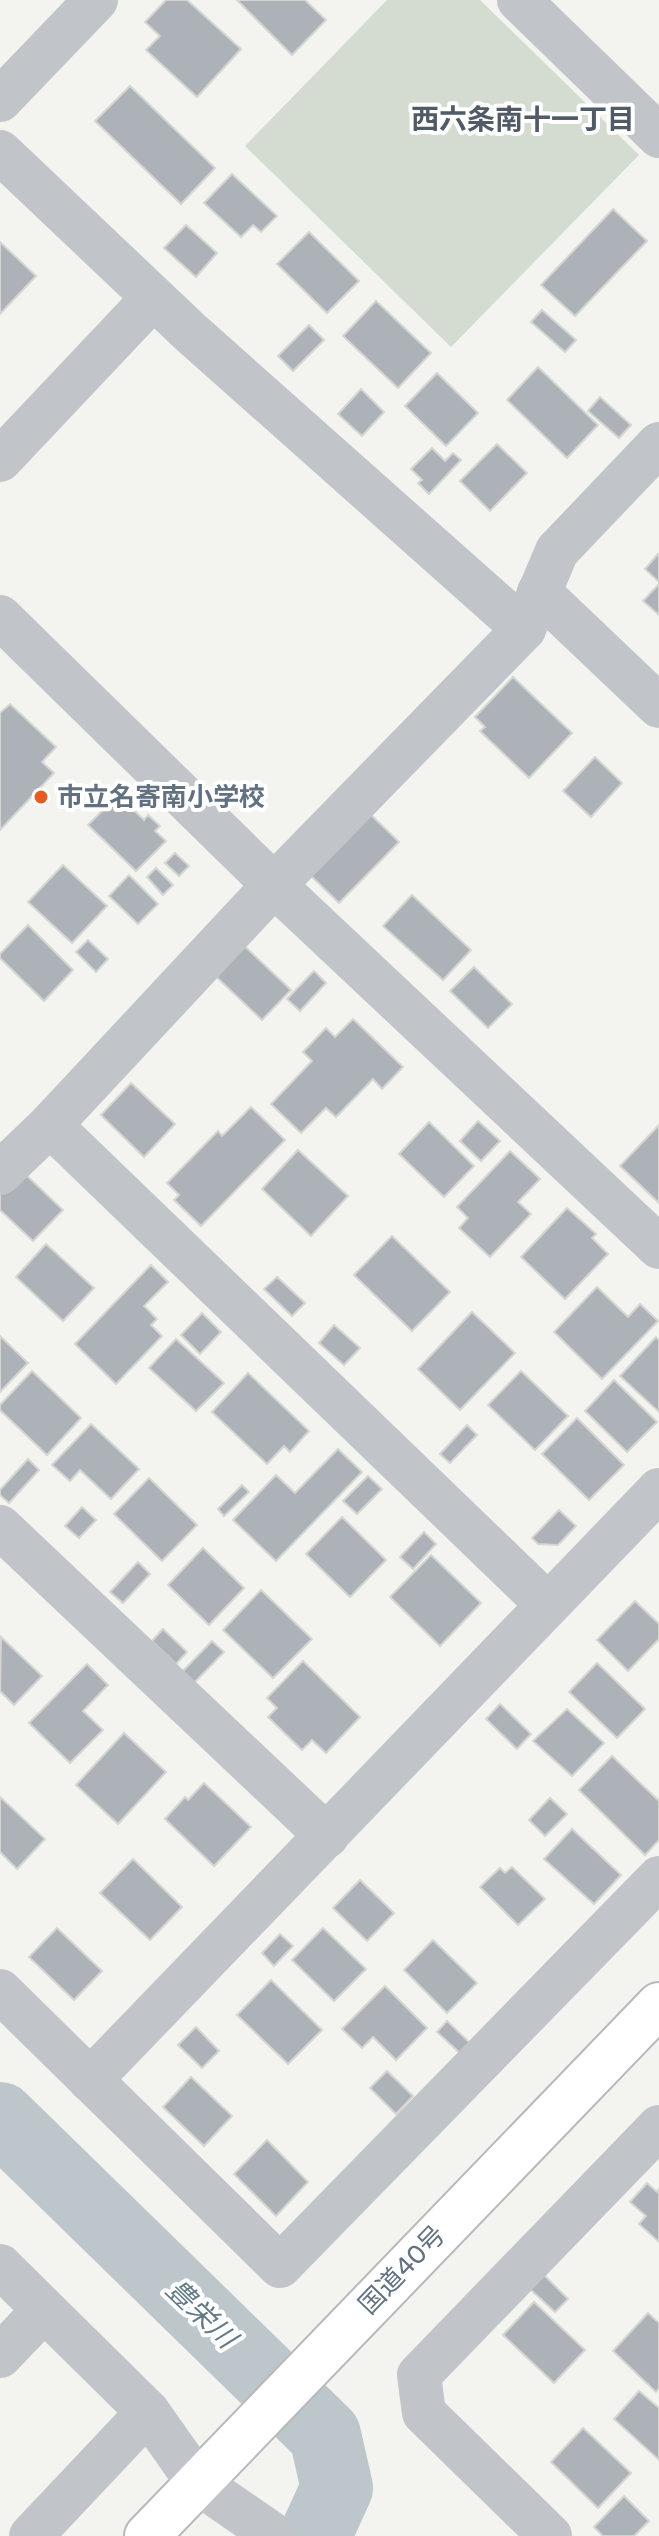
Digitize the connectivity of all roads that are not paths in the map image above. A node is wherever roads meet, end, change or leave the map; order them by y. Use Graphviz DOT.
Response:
graph roads {
  1 [pos="96,0"];
  2 [pos="519,0"];
  3 [pos="0,100"];
  4 [pos="659,136"];
  5 [pos="0,152"];
  6 [pos="153,298"];
  7 [pos="659,444"];
  8 [pos="0,460"];
  9 [pos="532,611"];
  10 [pos="0,617"];
  11 [pos="659,706"];
  12 [pos="274,885"];
  13 [pos="50,1125"];
  14 [pos="0,1173"];
  15 [pos="659,1247"];
  16 [pos="659,1490"];
  17 [pos="0,1527"];
  18 [pos="547,1604"];
  19 [pos="327,1836"];
  20 [pos="659,1878"];
  21 [pos="0,1991"];
  22 [pos="659,2005"];
  23 [pos="90,2080"];
  24 [pos="659,2127"];
  25 [pos="0,2266"];
  26 [pos="44,2310"];
  27 [pos="0,2356"];
  28 [pos="148,2412"];
  29 [pos="198,2483"];
  30 [pos="260,2526"];
  31 [pos="31,2536"];
  32 [pos="147,2536"];
  33 [pos="550,2536"];
  1 -- 3 [label="street"];
  2 -- 4 [label="street"];
  5 -- 6 [label="street"];
  6 -- 8 [label="street"];
  6 -- 9 [label="street"];
  7 -- 9 [label="street"];
  9 -- 11 [label="street"];
  9 -- 12 [label="street"];
  10 -- 12 [label="street"];
  12 -- 13 [label="street"];
  12 -- 15 [label="street"];
  13 -- 14 [label="street"];
  13 -- 18 [label="street"];
  16 -- 18 [label="street"];
  17 -- 19 [label="street"];
  18 -- 19 [label="street"];
  19 -- 23 [label="street"];
  20 -- 23 [label="street"];
  21 -- 23 [label="street"];
  22 -- 29 [label="highway, 国道40号"];
  24 -- 33 [label="street"];
  25 -- 26 [label="street"];
  26 -- 27 [label="street"];
  26 -- 28 [label="street"];
  28 -- 29 [label="street"];
  28 -- 31 [label="street"];
  29 -- 30 [label="street"];
  29 -- 32 [label="highway, 国道40号"];
}
